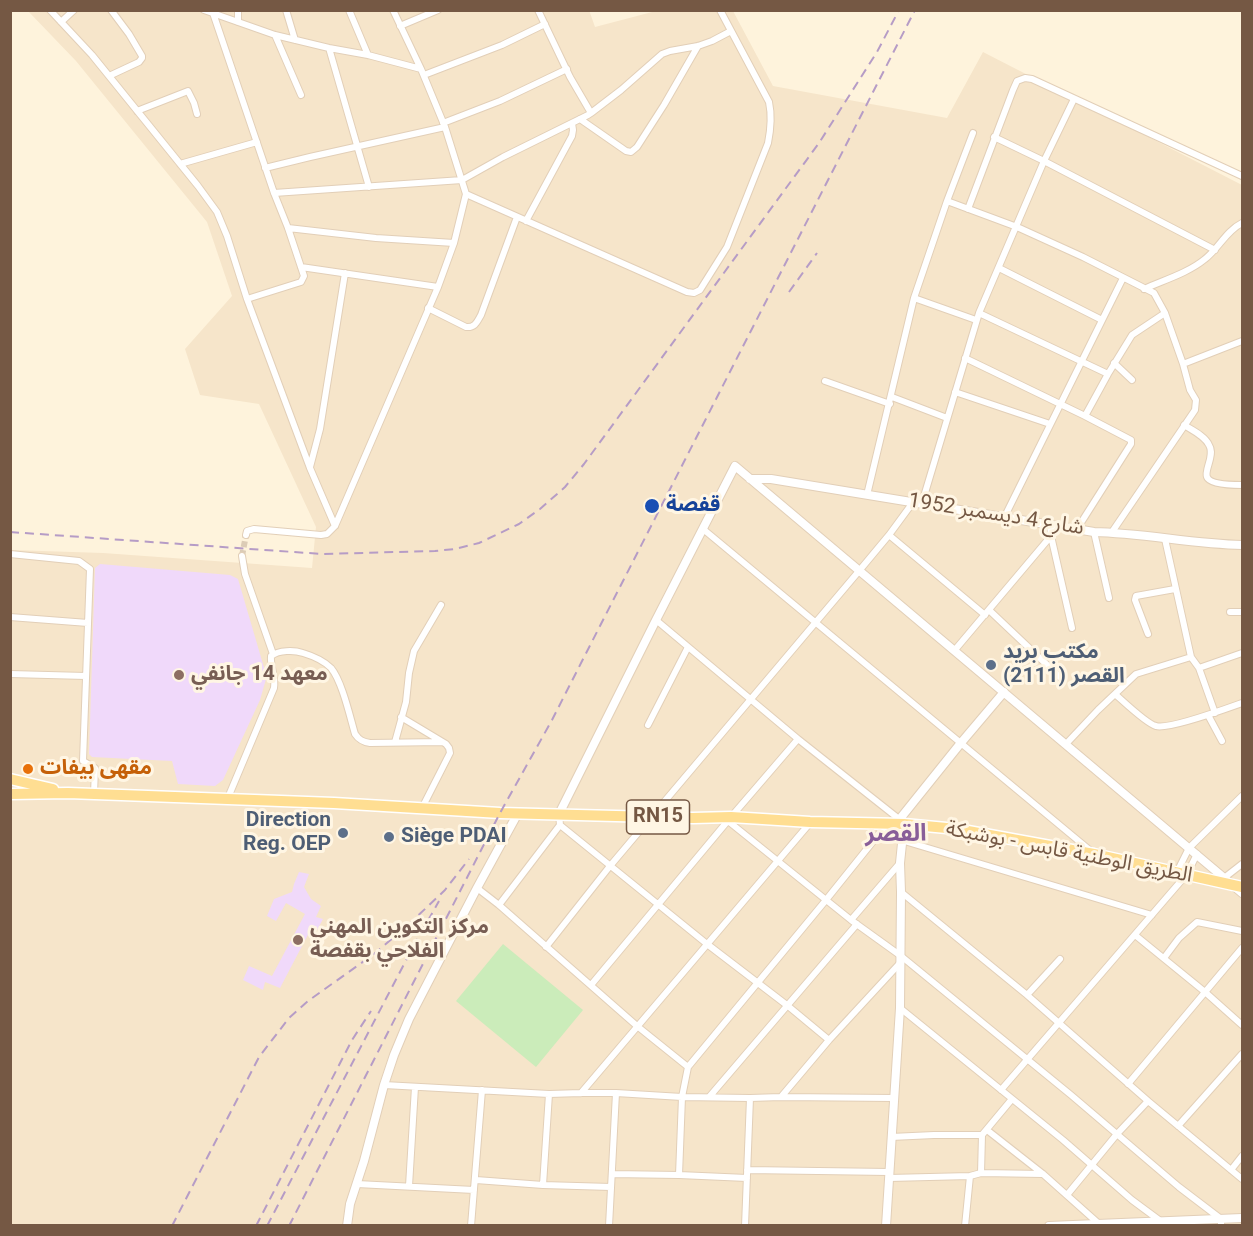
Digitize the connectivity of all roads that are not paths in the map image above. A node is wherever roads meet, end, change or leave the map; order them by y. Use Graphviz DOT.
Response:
graph roads {
  1 [pos="50,10"];
  2 [pos="74,10"];
  3 [pos="111,10"];
  4 [pos="204,10"];
  5 [pos="238,10"];
  6 [pos="286,10"];
  7 [pos="349,10"];
  8 [pos="393,10"];
  9 [pos="438,10"];
  10 [pos="538,10"];
  11 [pos="720,10"];
  12 [pos="213,14"];
  13 [pos="62,22"];
  14 [pos="238,22"];
  15 [pos="545,24"];
  16 [pos="400,26"];
  17 [pos="731,31"];
  18 [pos="275,35"];
  19 [pos="295,40"];
  20 [pos="698,46"];
  21 [pos="329,48"];
  22 [pos="368,55"];
  23 [pos="567,69"];
  24 [pos="422,72"];
  25 [pos="109,76"];
  26 [pos="301,95"];
  27 [pos="1074,99"];
  28 [pos="137,111"];
  29 [pos="591,113"];
  30 [pos="198,114"];
  31 [pos="580,118"];
  32 [pos="572,123"];
  33 [pos="444,125"];
  34 [pos="973,133"];
  35 [pos="994,137"];
  36 [pos="257,142"];
  37 [pos="356,146"];
  38 [pos="1044,161"];
  39 [pos="180,164"];
  40 [pos="265,168"];
  41 [pos="1242,176"];
  42 [pos="462,180"];
  43 [pos="369,187"];
  44 [pos="274,193"];
  45 [pos="466,194"];
  46 [pos="947,201"];
  47 [pos="968,209"];
  48 [pos="517,217"];
  49 [pos="526,221"];
  50 [pos="1242,223"];
  51 [pos="1017,227"];
  52 [pos="288,228"];
  53 [pos="453,243"];
  54 [pos="1215,250"];
  55 [pos="301,267"];
  56 [pos="999,268"];
  57 [pos="345,273"];
  58 [pos="1123,278"];
  59 [pos="438,287"];
  60 [pos="1144,289"];
  61 [pos="914,298"];
  62 [pos="247,299"];
  63 [pos="428,308"];
  64 [pos="1165,313"];
  65 [pos="978,316"];
  66 [pos="1102,320"];
  67 [pos="1242,341"];
  68 [pos="965,358"];
  69 [pos="1082,361"];
  70 [pos="1114,363"];
  71 [pos="1183,364"];
  72 [pos="1108,374"];
  73 [pos="1132,380"];
  74 [pos="825,381"];
  75 [pos="955,392"];
  76 [pos="892,397"];
  77 [pos="890,404"];
  78 [pos="1060,404"];
  79 [pos="1085,416"];
  80 [pos="946,418"];
  81 [pos="1050,424"];
  82 [pos="1184,425"];
  83 [pos="310,468"];
  84 [pos="750,479"];
  85 [pos="1242,485"];
  86 [pos="867,495"];
  87 [pos="918,502"];
  88 [pos="1004,518"];
  89 [pos="1050,525"];
  90 [pos="335,526"];
  91 [pos="703,529"];
  92 [pos="1077,529"];
  93 [pos="1094,531"];
  94 [pos="1112,532"];
  95 [pos="246,535"];
  96 [pos="889,535"];
  97 [pos="1051,536"];
  98 [pos="1165,539"];
  99 [pos="1242,545"];
  100 [pos="10,554"];
  101 [pos="242,556"];
  102 [pos="859,571"];
  103 [pos="1175,589"];
  104 [pos="1109,598"];
  105 [pos="441,605"];
  106 [pos="987,612"];
  107 [pos="1230,612"];
  108 [pos="1242,612"];
  109 [pos="10,617"];
  110 [pos="656,620"];
  111 [pos="88,623"];
  112 [pos="815,623"];
  113 [pos="1072,628"];
  114 [pos="1148,634"];
  115 [pos="688,647"];
  116 [pos="954,651"];
  117 [pos="1242,653"];
  118 [pos="273,654"];
  119 [pos="1191,657"];
  120 [pos="1199,668"];
  121 [pos="10,675"];
  122 [pos="86,676"];
  123 [pos="1063,680"];
  124 [pos="1004,692"];
  125 [pos="1115,694"];
  126 [pos="752,700"];
  127 [pos="1242,703"];
  128 [pos="1211,714"];
  129 [pos="401,717"];
  130 [pos="648,725"];
  131 [pos="798,739"];
  132 [pos="1222,741"];
  133 [pos="394,742"];
  134 [pos="442,742"];
  135 [pos="960,744"];
  136 [pos="1066,744"];
  137 [pos="10,779"];
  138 [pos="68,793"];
  139 [pos="10,794"];
  140 [pos="94,795"];
  141 [pos="1242,796"];
  142 [pos="227,800"];
  143 [pos="422,808"];
  144 [pos="518,813"];
  145 [pos="652,816"];
  146 [pos="730,819"];
  147 [pos="559,820"];
  148 [pos="810,822"];
  149 [pos="897,823"];
  150 [pos="902,840"];
  151 [pos="1189,848"];
  152 [pos="1094,854"];
  153 [pos="1197,854"];
  154 [pos="778,860"];
  155 [pos="900,863"];
  156 [pos="1242,864"];
  157 [pos="610,866"];
  158 [pos="1182,873"];
  159 [pos="1224,878"];
  160 [pos="477,888"];
  161 [pos="1240,889"];
  162 [pos="901,892"];
  163 [pos="826,900"];
  164 [pos="658,904"];
  165 [pos="499,905"];
  166 [pos="1152,915"];
  167 [pos="854,922"];
  168 [pos="1242,931"];
  169 [pos="1135,935"];
  170 [pos="707,944"];
  171 [pos="546,947"];
  172 [pos="1242,948"];
  173 [pos="1164,958"];
  174 [pos="901,959"];
  175 [pos="1060,959"];
  176 [pos="757,982"];
  177 [pos="591,985"];
  178 [pos="1205,992"];
  179 [pos="1027,995"];
  180 [pos="788,1006"];
  181 [pos="900,1008"];
  182 [pos="1059,1022"];
  183 [pos="637,1026"];
  184 [pos="1242,1026"];
  185 [pos="829,1040"];
  186 [pos="1242,1054"];
  187 [pos="1027,1058"];
  188 [pos="688,1067"];
  189 [pos="1128,1084"];
  190 [pos="384,1085"];
  191 [pos="415,1087"];
  192 [pos="482,1090"];
  193 [pos="1001,1090"];
  194 [pos="581,1093"];
  195 [pos="616,1093"];
  196 [pos="549,1094"];
  197 [pos="682,1096"];
  198 [pos="710,1096"];
  199 [pos="781,1097"];
  200 [pos="750,1098"];
  201 [pos="894,1098"];
  202 [pos="1012,1099"];
  203 [pos="1148,1101"];
  204 [pos="1178,1126"];
  205 [pos="984,1132"];
  206 [pos="1117,1134"];
  207 [pos="891,1137"];
  208 [pos="1242,1156"];
  209 [pos="1092,1165"];
  210 [pos="747,1170"];
  211 [pos="1231,1170"];
  212 [pos="981,1173"];
  213 [pos="612,1174"];
  214 [pos="1043,1174"];
  215 [pos="679,1175"];
  216 [pos="889,1175"];
  217 [pos="970,1176"];
  218 [pos="747,1178"];
  219 [pos="1242,1179"];
  220 [pos="476,1180"];
  221 [pos="357,1184"];
  222 [pos="543,1185"];
  223 [pos="409,1186"];
  224 [pos="611,1187"];
  225 [pos="474,1190"];
  226 [pos="1067,1195"];
  227 [pos="1242,1218"];
  228 [pos="1159,1220"];
  229 [pos="1221,1222"];
  230 [pos="1098,1224"];
  231 [pos="347,1226"];
  232 [pos="471,1226"];
  233 [pos="609,1226"];
  234 [pos="745,1226"];
  235 [pos="886,1226"];
  236 [pos="965,1226"];
  237 [pos="1048,1226"];
  1 -- 13 [label="street"];
  2 -- 13 [label="street"];
  3 -- 25 [label="street"];
  4 -- 12 [label="street"];
  5 -- 14 [label="street"];
  6 -- 19 [label="street"];
  7 -- 22 [label="street"];
  8 -- 16 [label="street"];
  9 -- 16 [label="street"];
  10 -- 15 [label="street"];
  11 -- 17 [label="street"];
  12 -- 14 [label="street"];
  12 -- 36 [label="street"];
  13 -- 25 [label="street"];
  14 -- 18 [label="street"];
  15 -- 23 [label="street"];
  15 -- 24 [label="street"];
  16 -- 24 [label="street"];
  17 -- 20 [label="street"];
  17 -- 49 [label="street"];
  18 -- 19 [label="street"];
  18 -- 26 [label="street"];
  19 -- 21 [label="street"];
  20 -- 29 [label="street"];
  20 -- 31 [label="street"];
  21 -- 22 [label="street"];
  21 -- 37 [label="street"];
  22 -- 24 [label="street"];
  23 -- 29 [label="street"];
  23 -- 33 [label="street"];
  24 -- 33 [label="street"];
  25 -- 28 [label="street"];
  27 -- 35 [label="street"];
  27 -- 38 [label="street"];
  27 -- 41 [label="street"];
  28 -- 30 [label="street"];
  28 -- 39 [label="street"];
  29 -- 31 [label="street"];
  31 -- 32 [label="street"];
  32 -- 42 [label="street"];
  32 -- 49 [label="street"];
  33 -- 37 [label="street"];
  33 -- 42 [label="street"];
  34 -- 46 [label="street"];
  35 -- 38 [label="street"];
  35 -- 47 [label="street"];
  36 -- 39 [label="street"];
  36 -- 40 [label="street"];
  37 -- 40 [label="street"];
  37 -- 43 [label="street"];
  38 -- 51 [label="street"];
  38 -- 54 [label="street"];
  39 -- 62 [label="street"];
  40 -- 44 [label="street"];
  42 -- 43 [label="street"];
  42 -- 45 [label="street"];
  43 -- 44 [label="street"];
  44 -- 52 [label="street"];
  45 -- 48 [label="street"];
  45 -- 53 [label="street"];
  46 -- 47 [label="street"];
  46 -- 61 [label="street"];
  47 -- 51 [label="street"];
  48 -- 49 [label="street"];
  48 -- 63 [label="street"];
  50 -- 54 [label="street"];
  51 -- 56 [label="street"];
  51 -- 58 [label="street"];
  52 -- 53 [label="street"];
  52 -- 55 [label="street"];
  53 -- 59 [label="street"];
  54 -- 60 [label="street"];
  55 -- 57 [label="street"];
  55 -- 62 [label="street"];
  56 -- 65 [label="street"];
  56 -- 66 [label="street"];
  57 -- 59 [label="street"];
  57 -- 83 [label="street"];
  58 -- 60 [label="street"];
  58 -- 66 [label="street"];
  59 -- 63 [label="street"];
  60 -- 64 [label="street"];
  61 -- 65 [label="street"];
  61 -- 76 [label="street"];
  62 -- 83 [label="street"];
  63 -- 90 [label="street"];
  64 -- 70 [label="street"];
  64 -- 71 [label="street"];
  65 -- 68 [label="street"];
  65 -- 69 [label="street"];
  66 -- 69 [label="street"];
  67 -- 71 [label="street"];
  68 -- 75 [label="street"];
  68 -- 78 [label="street"];
  69 -- 72 [label="street"];
  69 -- 78 [label="street"];
  70 -- 72 [label="street"];
  70 -- 73 [label="street"];
  71 -- 82 [label="street"];
  72 -- 79 [label="street"];
  74 -- 77 [label="street"];
  75 -- 80 [label="street"];
  75 -- 81 [label="street"];
  76 -- 77 [label="street"];
  76 -- 80 [label="street"];
  77 -- 86 [label="street"];
  78 -- 79 [label="street"];
  78 -- 81 [label="street"];
  79 -- 92 [label="street"];
  80 -- 87 [label="street"];
  81 -- 88 [label="street"];
  82 -- 85 [label="street"];
  82 -- 94 [label="street"];
  83 -- 90 [label="street"];
  84 -- 86 [label="street, شارع 4 ديسمبر 1952"];
  84 -- 91 [label="street, شارع 4 ديسمبر 1952"];
  84 -- 102 [label="street"];
  86 -- 87 [label="street, شارع 4 ديسمبر 1952"];
  87 -- 88 [label="street, شارع 4 ديسمبر 1952"];
  87 -- 96 [label="street"];
  88 -- 89 [label="street, شارع 4 ديسمبر 1952"];
  89 -- 92 [label="street, شارع 4 ديسمبر 1952"];
  89 -- 97 [label="street"];
  90 -- 95 [label="street"];
  91 -- 110 [label="street"];
  91 -- 112 [label="street"];
  92 -- 93 [label="street, شارع 4 ديسمبر 1952"];
  93 -- 94 [label="street, شارع 4 ديسمبر 1952"];
  93 -- 104 [label="street"];
  94 -- 98 [label="street, شارع 4 ديسمبر 1952"];
  96 -- 102 [label="street"];
  96 -- 106 [label="street"];
  97 -- 106 [label="street"];
  97 -- 113 [label="street"];
  98 -- 99 [label="street, شارع 4 ديسمبر 1952"];
  98 -- 103 [label="street"];
  100 -- 111 [label="street"];
  101 -- 118 [label="street"];
  102 -- 112 [label="street"];
  102 -- 116 [label="street"];
  103 -- 114 [label="street"];
  103 -- 119 [label="street"];
  105 -- 129 [label="street"];
  106 -- 116 [label="street"];
  106 -- 123 [label="street"];
  107 -- 108 [label="street"];
  109 -- 111 [label="street"];
  110 -- 115 [label="street"];
  110 -- 147 [label="street"];
  111 -- 122 [label="street"];
  112 -- 126 [label="street"];
  112 -- 135 [label="street"];
  115 -- 126 [label="street"];
  115 -- 130 [label="street"];
  116 -- 124 [label="street"];
  117 -- 120 [label="street"];
  118 -- 133 [label="street"];
  118 -- 142 [label="street"];
  119 -- 120 [label="street"];
  119 -- 125 [label="street"];
  120 -- 128 [label="street"];
  121 -- 122 [label="street"];
  122 -- 140 [label="street"];
  124 -- 135 [label="street"];
  124 -- 136 [label="street"];
  125 -- 128 [label="street"];
  125 -- 136 [label="street"];
  126 -- 131 [label="street"];
  126 -- 145 [label="street"];
  127 -- 128 [label="street"];
  128 -- 132 [label="street"];
  129 -- 133 [label="street"];
  129 -- 134 [label="street"];
  131 -- 146 [label="street"];
  131 -- 149 [label="street"];
  133 -- 134 [label="street"];
  134 -- 143 [label="street"];
  135 -- 149 [label="street"];
  135 -- 152 [label="street"];
  136 -- 151 [label="street"];
  137 -- 138 [label="main road, الطريق الوطنية قابس - بوشبكة / RN15"];
  138 -- 139 [label="main road, الطريق الوطنية قابس - بوشبكة / RN15"];
  138 -- 140 [label="main road, الطريق الوطنية قابس - بوشبكة / RN15"];
  140 -- 142 [label="main road, الطريق الوطنية قابس - بوشبكة / RN15"];
  141 -- 151 [label="street"];
  142 -- 143 [label="main road, الطريق الوطنية قابس - بوشبكة / RN15"];
  143 -- 144 [label="main road, الطريق الوطنية قابس - بوشبكة / RN15"];
  144 -- 147 [label="main road, الطريق الوطنية قابس - بوشبكة / RN15"];
  144 -- 160 [label="street"];
  145 -- 146 [label="main road, الطريق الوطنية قابس - بوشبكة / RN15"];
  145 -- 147 [label="main road, الطريق الوطنية قابس - بوشبكة / RN15"];
  145 -- 157 [label="street"];
  146 -- 148 [label="main road, الطريق الوطنية قابس - بوشبكة / RN15"];
  146 -- 154 [label="street"];
  146 -- 164 [label="street"];
  147 -- 157 [label="street"];
  147 -- 165 [label="street"];
  148 -- 149 [label="main road, الطريق الوطنية قابس - بوشبكة / RN15"];
  148 -- 154 [label="street"];
  149 -- 150 [label="street"];
  149 -- 152 [label="main road, الطريق الوطنية قابس - بوشبكة / RN15"];
  149 -- 163 [label="street"];
  150 -- 155 [label="street"];
  150 -- 166 [label="street"];
  151 -- 153 [label="street"];
  151 -- 158 [label="street"];
  152 -- 158 [label="main road, الطريق الوطنية قابس - بوشبكة / RN15"];
  153 -- 158 [label="street"];
  153 -- 159 [label="street"];
  154 -- 163 [label="street"];
  154 -- 170 [label="street"];
  155 -- 162 [label="street"];
  155 -- 167 [label="street"];
  156 -- 159 [label="street"];
  157 -- 164 [label="street"];
  157 -- 171 [label="street"];
  158 -- 161 [label="main road, الطريق الوطنية قابس - بوشبكة / RN15"];
  158 -- 166 [label="street"];
  159 -- 161 [label="street"];
  160 -- 165 [label="street"];
  160 -- 190 [label="street"];
  162 -- 174 [label="street"];
  162 -- 179 [label="street"];
  163 -- 167 [label="street"];
  163 -- 176 [label="street"];
  164 -- 170 [label="street"];
  164 -- 177 [label="street"];
  165 -- 171 [label="street"];
  166 -- 169 [label="street"];
  167 -- 174 [label="street"];
  167 -- 180 [label="street"];
  168 -- 173 [label="street"];
  169 -- 173 [label="street"];
  169 -- 182 [label="street"];
  170 -- 176 [label="street"];
  170 -- 183 [label="street"];
  171 -- 177 [label="street"];
  172 -- 178 [label="street"];
  173 -- 178 [label="street"];
  174 -- 181 [label="street"];
  174 -- 185 [label="street"];
  174 -- 187 [label="street"];
  175 -- 179 [label="street"];
  176 -- 180 [label="street"];
  176 -- 188 [label="street"];
  177 -- 183 [label="street"];
  178 -- 184 [label="street"];
  178 -- 189 [label="street"];
  179 -- 182 [label="street"];
  180 -- 185 [label="street"];
  180 -- 198 [label="street"];
  181 -- 193 [label="street"];
  181 -- 201 [label="street"];
  182 -- 187 [label="street"];
  182 -- 189 [label="street"];
  183 -- 188 [label="street"];
  183 -- 194 [label="street"];
  185 -- 199 [label="street"];
  186 -- 204 [label="street"];
  187 -- 193 [label="street"];
  187 -- 206 [label="street"];
  188 -- 197 [label="street"];
  189 -- 203 [label="street"];
  190 -- 191 [label="street"];
  190 -- 221 [label="street"];
  191 -- 192 [label="street"];
  191 -- 223 [label="street"];
  192 -- 196 [label="street"];
  192 -- 220 [label="street"];
  193 -- 202 [label="street"];
  194 -- 195 [label="street"];
  194 -- 196 [label="street"];
  195 -- 197 [label="street"];
  195 -- 213 [label="street"];
  196 -- 222 [label="street"];
  197 -- 198 [label="street"];
  197 -- 215 [label="street"];
  198 -- 200 [label="street"];
  199 -- 200 [label="street"];
  199 -- 201 [label="street"];
  200 -- 210 [label="street"];
  201 -- 207 [label="street"];
  202 -- 205 [label="street"];
  202 -- 209 [label="street"];
  203 -- 204 [label="street"];
  203 -- 206 [label="street"];
  204 -- 211 [label="street"];
  205 -- 207 [label="street"];
  205 -- 212 [label="street"];
  205 -- 214 [label="street"];
  206 -- 209 [label="street"];
  206 -- 229 [label="street"];
  207 -- 216 [label="street"];
  208 -- 211 [label="street"];
  209 -- 226 [label="street"];
  209 -- 228 [label="street"];
  210 -- 216 [label="street"];
  210 -- 218 [label="street"];
  211 -- 219 [label="street"];
  212 -- 214 [label="street"];
  212 -- 217 [label="street"];
  213 -- 215 [label="street"];
  213 -- 224 [label="street"];
  214 -- 226 [label="street"];
  215 -- 218 [label="street"];
  216 -- 217 [label="street"];
  216 -- 235 [label="street"];
  217 -- 236 [label="street"];
  218 -- 234 [label="street"];
  220 -- 222 [label="street"];
  220 -- 225 [label="street"];
  221 -- 223 [label="street"];
  221 -- 231 [label="street"];
  222 -- 224 [label="street"];
  223 -- 225 [label="street"];
  224 -- 233 [label="street"];
  225 -- 232 [label="street"];
  226 -- 230 [label="street"];
  227 -- 229 [label="street"];
  228 -- 229 [label="street"];
  228 -- 230 [label="street"];
  230 -- 237 [label="street"];
}
